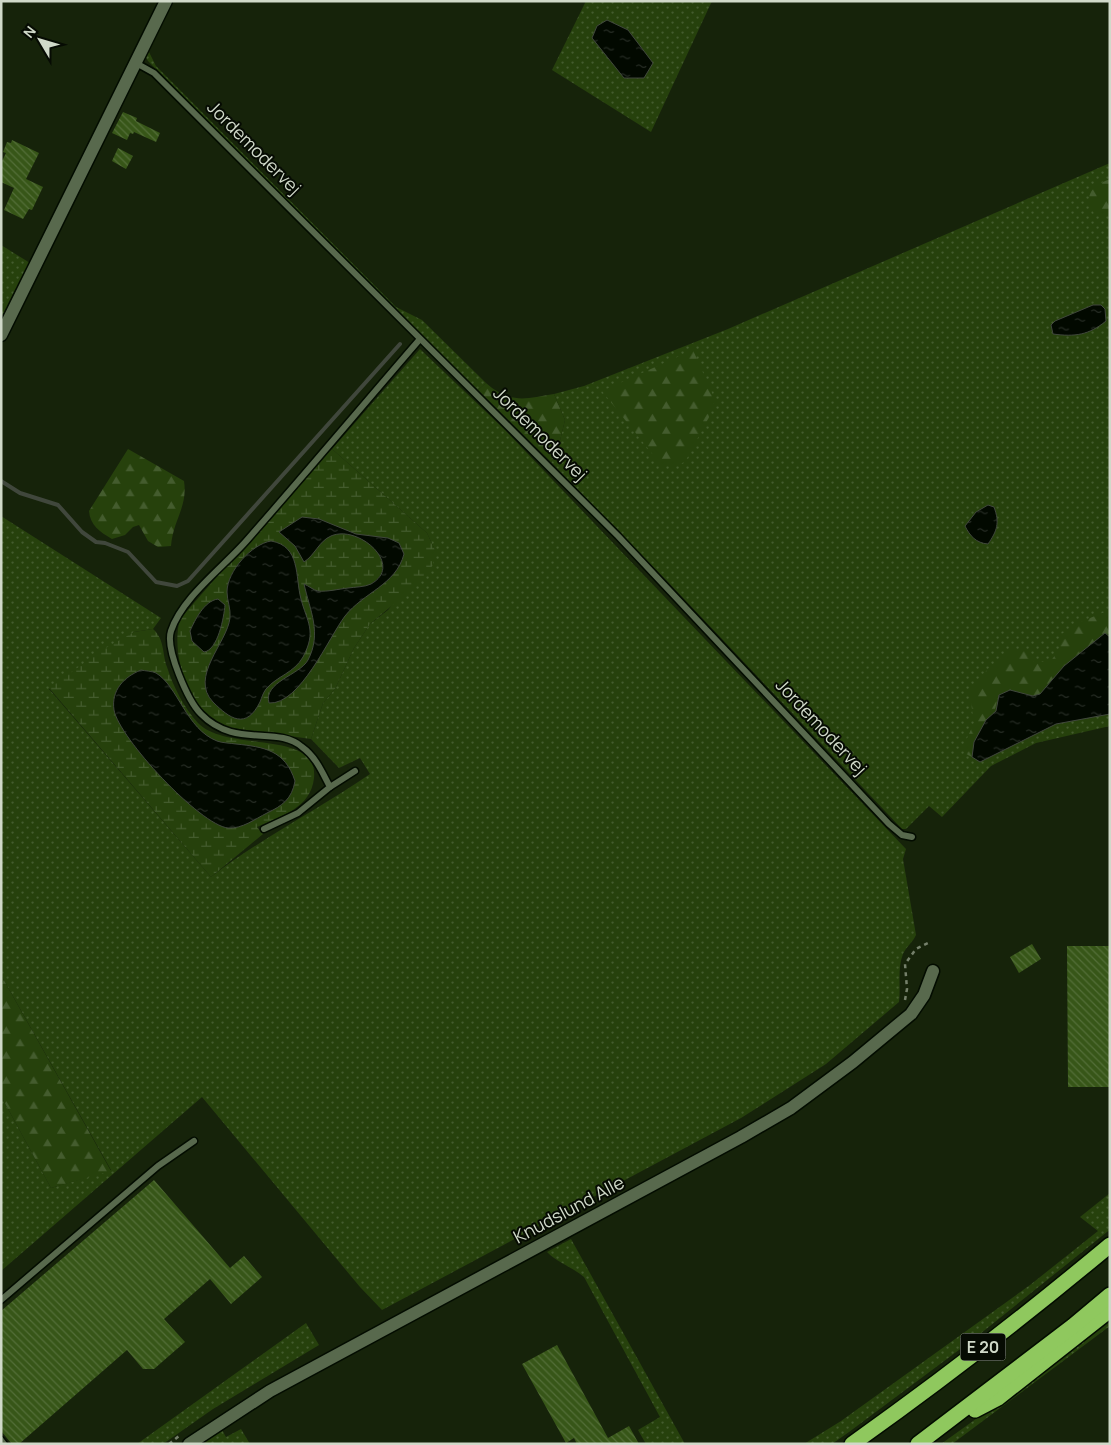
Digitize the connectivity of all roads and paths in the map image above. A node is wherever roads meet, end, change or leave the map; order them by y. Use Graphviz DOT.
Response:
graph roads {
  1 [pos="166,1"];
  2 [pos="136,63"];
  3 [pos="1,335"];
  4 [pos="420,338"];
  5 [pos="355,771"];
  6 [pos="330,787"];
  7 [pos="264,829"];
  8 [pos="912,837"];
  9 [pos="930,942"];
  10 [pos="933,971"];
  11 [pos="901,1006"];
  12 [pos="194,1141"];
  13 [pos="1110,1245"];
  14 [pos="1110,1295"];
  15 [pos="1,1300"];
  16 [pos="1110,1310"];
  17 [pos="940,1428"];
  18 [pos="186,1438"];
  19 [pos="1,1440"];
  20 [pos="4,1444"];
  21 [pos="169,1444"];
  22 [pos="852,1444"];
  23 [pos="918,1444"];
  1 -- 2 [label="street"];
  2 -- 3 [label="street"];
  2 -- 4 [label="lane, Jordemodervej"];
  4 -- 6 [label="lane"];
  4 -- 8 [label="lane, Jordemodervej"];
  5 -- 6 [label="lane"];
  6 -- 7 [label="lane"];
  9 -- 11 [label="path"];
  10 -- 18 [label="street, Knudslund Alle"];
  12 -- 15 [label="lane"];
  13 -- 22 [label="highway, E 20"];
  14 -- 17 [label="highway, E 20"];
  16 -- 17 [label="highway"];
  17 -- 23 [label="highway, E 20"];
  18 -- 21 [label="path"];
  19 -- 20 [label="lane"];
}
